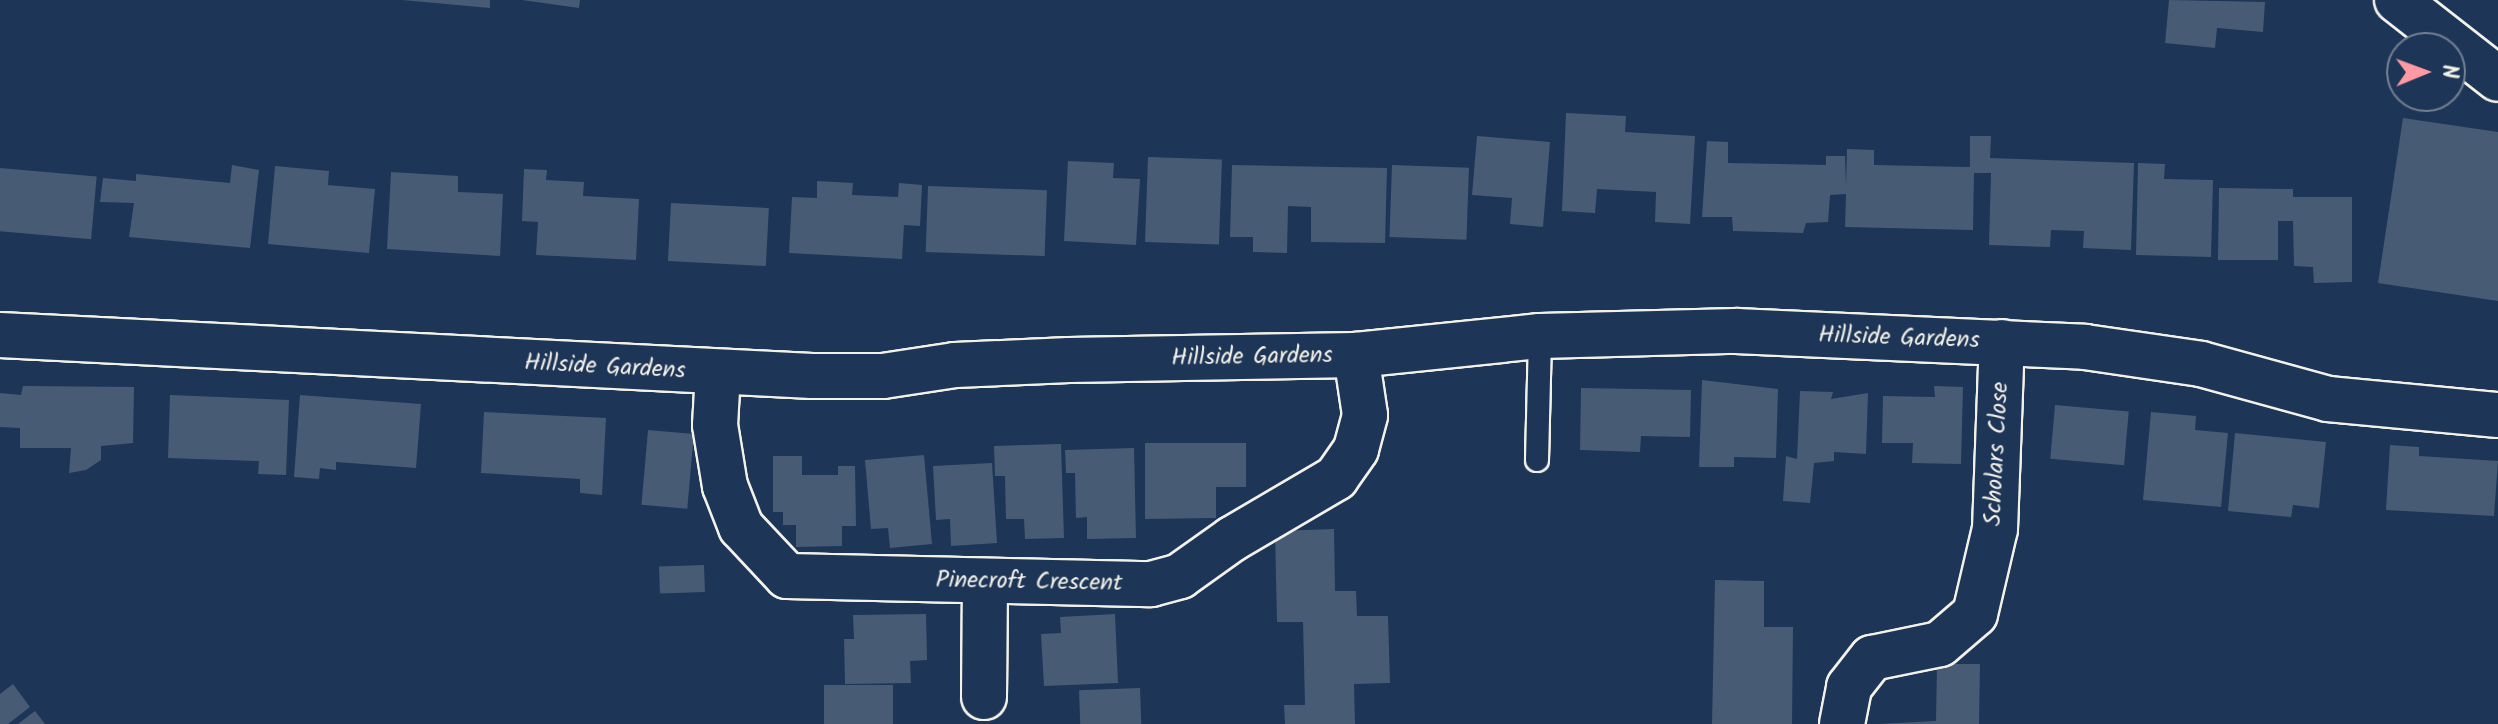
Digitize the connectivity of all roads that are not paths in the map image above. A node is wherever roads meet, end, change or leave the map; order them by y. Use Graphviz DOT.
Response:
graph roads {
  1 [pos="2397,0"];
  2 [pos="2498,79"];
  3 [pos="0,335"];
  4 [pos="1540,336"];
  5 [pos="2002,342"];
  6 [pos="1356,355"];
  7 [pos="718,373"];
  8 [pos="2498,415"];
  9 [pos="1537,460"];
  10 [pos="985,581"];
  11 [pos="984,697"];
  12 [pos="1842,724"];
  1 -- 2 [label="street"];
  3 -- 7 [label="street, Hillside Gardens"];
  4 -- 5 [label="street, Hillside Gardens"];
  4 -- 6 [label="street, Hillside Gardens"];
  4 -- 9 [label="lane"];
  5 -- 8 [label="street, Hillside Gardens"];
  5 -- 12 [label="street, Scholars Close"];
  6 -- 7 [label="street, Hillside Gardens"];
  6 -- 10 [label="street, Pinecroft Crescent"];
  7 -- 10 [label="street, Pinecroft Crescent"];
  10 -- 11 [label="street"];
}
